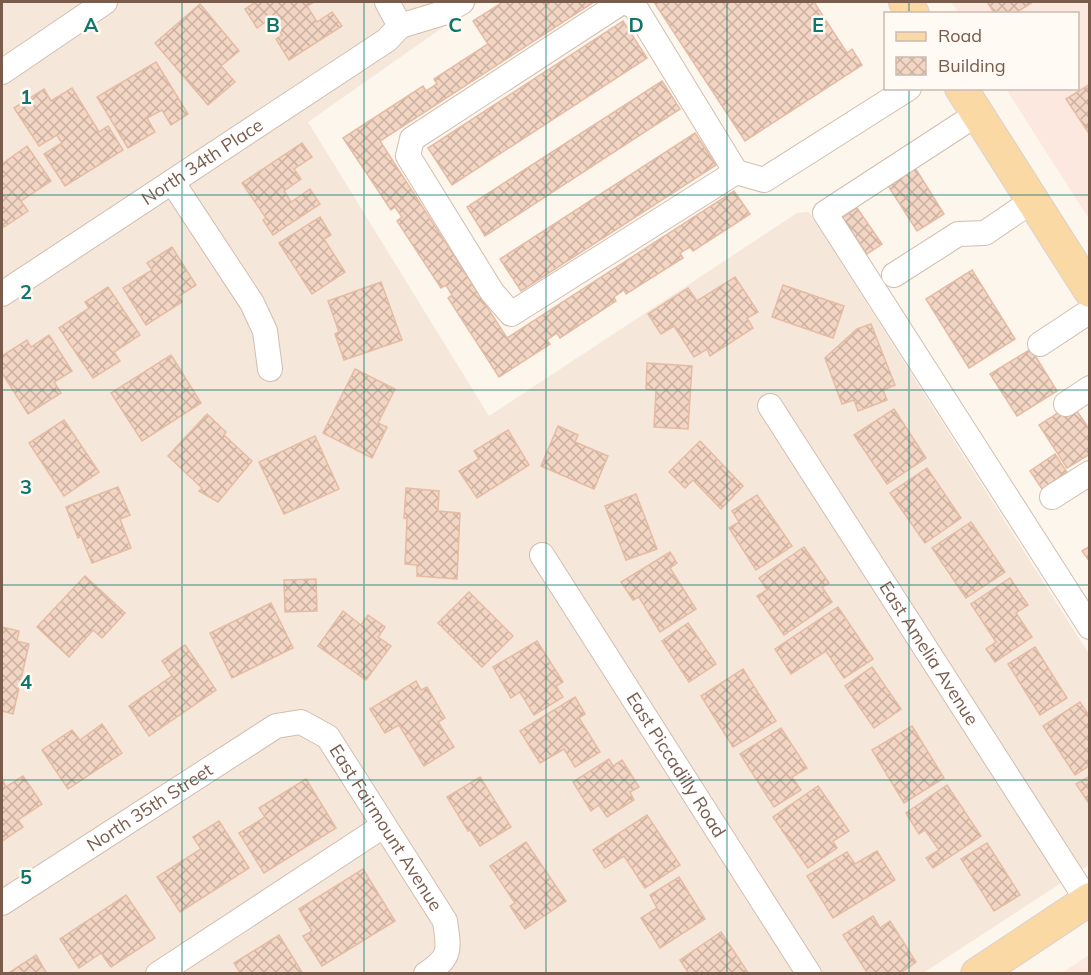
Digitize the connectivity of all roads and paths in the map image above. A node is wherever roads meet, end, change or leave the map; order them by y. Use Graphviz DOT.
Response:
graph roads {
  1 [pos="105,2"];
  2 [pos="387,2"];
  3 [pos="462,2"];
  4 [pos="624,2"];
  5 [pos="400,26"];
  6 [pos="2,72"];
  7 [pos="906,90"];
  8 [pos="969,101"];
  9 [pos="736,172"];
  10 [pos="172,183"];
  11 [pos="1032,201"];
  12 [pos="894,275"];
  13 [pos="1089,291"];
  14 [pos="2,294"];
  15 [pos="1089,311"];
  16 [pos="1040,344"];
  17 [pos="270,369"];
  18 [pos="1089,388"];
  19 [pos="1066,404"];
  20 [pos="770,406"];
  21 [pos="1089,472"];
  22 [pos="1052,497"];
  23 [pos="542,555"];
  24 [pos="1089,627"];
  25 [pos="302,722"];
  26 [pos="383,826"];
  27 [pos="1088,900"];
  28 [pos="2,903"];
  29 [pos="440,965"];
  30 [pos="158,974"];
  31 [pos="809,974"];
  32 [pos="977,974"];
  1 -- 6 [label="street"];
  2 -- 5 [label="street"];
  3 -- 5 [label="street"];
  4 -- 9 [label="street"];
  4 -- 9 [label="street"];
  5 -- 10 [label="street, North 34th Place"];
  7 -- 9 [label="street"];
  8 -- 11 [label="main road"];
  8 -- 24 [label="street"];
  10 -- 14 [label="street, North 34th Place"];
  10 -- 17 [label="street"];
  11 -- 12 [label="street"];
  11 -- 13 [label="main road"];
  15 -- 16 [label="street"];
  18 -- 19 [label="street"];
  20 -- 27 [label="street, East Amelia Avenue"];
  21 -- 22 [label="street"];
  23 -- 31 [label="street, East Piccadilly Road"];
  25 -- 26 [label="street, East Fairmount Avenue"];
  25 -- 28 [label="street, North 35th Street"];
  26 -- 29 [label="street, East Fairmount Avenue"];
  26 -- 30 [label="street"];
  27 -- 32 [label="main road"];
}
